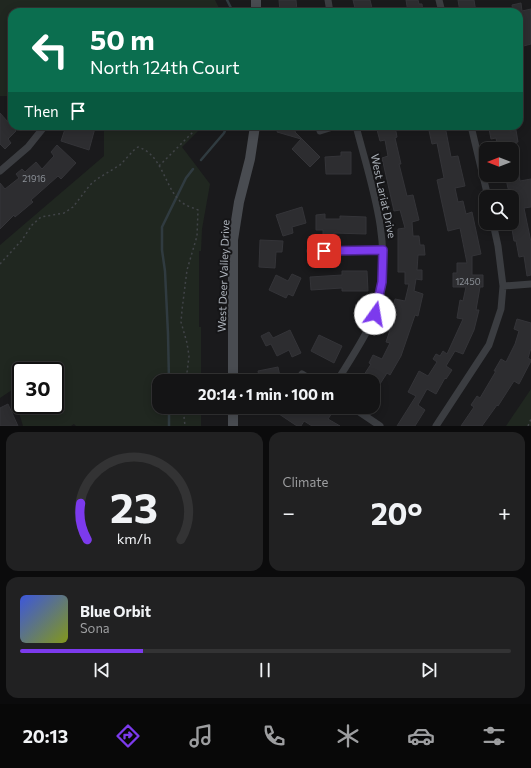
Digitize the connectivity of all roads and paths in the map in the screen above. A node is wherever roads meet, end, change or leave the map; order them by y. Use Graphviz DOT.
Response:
graph roads {
  1 [pos="42,130"];
  2 [pos="195,130"];
  3 [pos="254,130"];
  4 [pos="323,130"];
  5 [pos="357,130"];
  6 [pos="472,130"];
  7 [pos="320,131"];
  8 [pos="159,166"];
  9 [pos="0,171"];
  10 [pos="486,190"];
  11 [pos="495,230"];
  12 [pos="383,250"];
  13 [pos="310,251"];
  14 [pos="0,264"];
  15 [pos="531,284"];
  16 [pos="503,286"];
  17 [pos="187,374"];
  18 [pos="233,374"];
  19 [pos="341,374"];
  20 [pos="184,414"];
  21 [pos="233,414"];
  22 [pos="362,414"];
  23 [pos="531,419"];
  24 [pos="185,426"];
  25 [pos="233,426"];
  26 [pos="380,426"];
  27 [pos="436,426"];
  28 [pos="528,426"];
  1 -- 9 [label="street"];
  2 -- 8 [label="path"];
  3 -- 18 [label="street, West Deer Valley Drive"];
  4 -- 7 [label="street"];
  5 -- 12 [label="street, West Lariat Drive"];
  6 -- 10 [label="street"];
  8 -- 14 [label="path"];
  8 -- 17 [label="path"];
  11 -- 16 [label="street"];
  12 -- 13 [label="street"];
  12 -- 19 [label="street, West Lariat Drive"];
  15 -- 16 [label="street"];
  16 -- 27 [label="street"];
  20 -- 24 [label="path"];
  21 -- 25 [label="street"];
  22 -- 26 [label="street"];
  23 -- 28 [label="path"];
}
